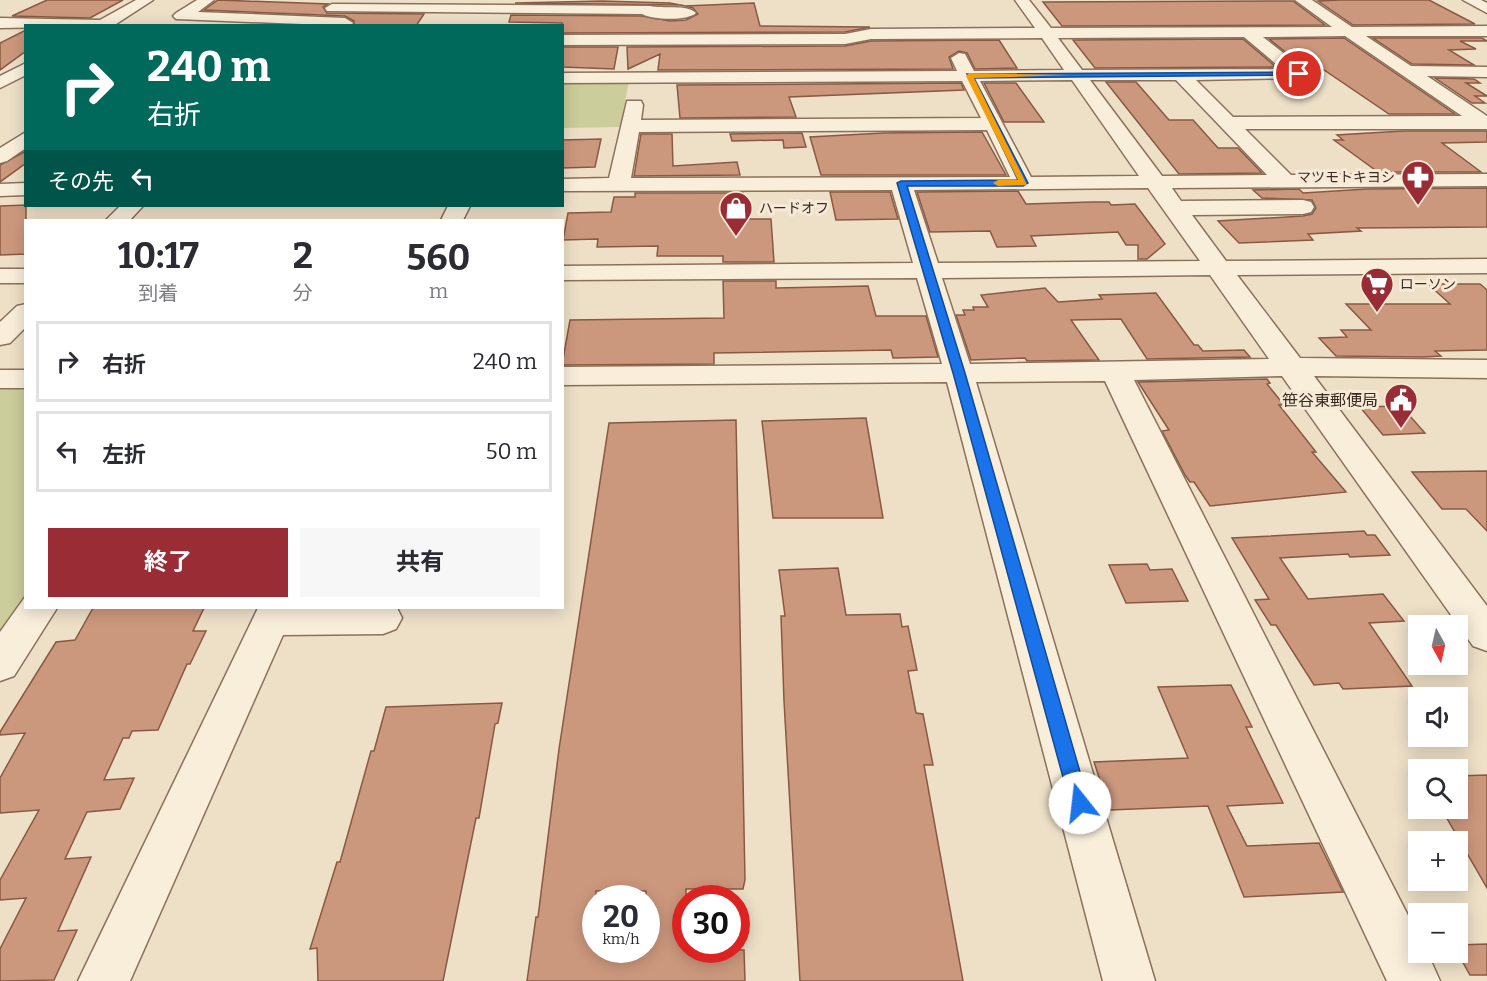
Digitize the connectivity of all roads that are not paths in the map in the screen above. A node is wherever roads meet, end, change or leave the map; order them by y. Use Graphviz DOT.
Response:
graph roads {
  1 [pos="146,0"];
  2 [pos="207,0"];
  3 [pos="1022,0"];
  4 [pos="1470,0"];
  5 [pos="334,4"];
  6 [pos="1299,6"];
  7 [pos="651,8"];
  8 [pos="1487,9"];
  9 [pos="53,10"];
  10 [pos="689,13"];
  11 [pos="1429,16"];
  12 [pos="1122,19"];
  13 [pos="1188,19"];
  14 [pos="228,22"];
  15 [pos="319,22"];
  16 [pos="345,22"];
  17 [pos="0,23"];
  18 [pos="22,24"];
  19 [pos="103,24"];
  20 [pos="1456,31"];
  21 [pos="1487,31"];
  22 [pos="1350,32"];
  23 [pos="1046,33"];
  24 [pos="1135,33"];
  25 [pos="1203,33"];
  26 [pos="1249,33"];
  27 [pos="564,40"];
  28 [pos="645,40"];
  29 [pos="948,40"];
  30 [pos="894,48"];
  31 [pos="24,69"];
  32 [pos="1408,71"];
  33 [pos="1487,72"];
  34 [pos="1180,74"];
  35 [pos="1078,75"];
  36 [pos="969,76"];
  37 [pos="564,78"];
  38 [pos="640,78"];
  39 [pos="24,80"];
  40 [pos="2,81"];
  41 [pos="1486,118"];
  42 [pos="1228,123"];
  43 [pos="992,124"];
  44 [pos="630,126"];
  45 [pos="24,139"];
  46 [pos="1002,143"];
  47 [pos="948,144"];
  48 [pos="0,157"];
  49 [pos="1487,180"];
  50 [pos="1286,181"];
  51 [pos="901,183"];
  52 [pos="1023,183"];
  53 [pos="1158,183"];
  54 [pos="619,184"];
  55 [pos="564,185"];
  56 [pos="24,189"];
  57 [pos="0,190"];
  58 [pos="131,207"];
  59 [pos="1303,207"];
  60 [pos="1176,208"];
  61 [pos="118,219"];
  62 [pos="1487,266"];
  63 [pos="1221,269"];
  64 [pos="928,270"];
  65 [pos="564,273"];
  66 [pos="0,276"];
  67 [pos="24,276"];
  68 [pos="24,314"];
  69 [pos="0,337"];
  70 [pos="1290,367"];
  71 [pos="1115,372"];
  72 [pos="959,373"];
  73 [pos="1482,374"];
  74 [pos="564,376"];
  75 [pos="0,379"];
  76 [pos="24,379"];
  77 [pos="37,609"];
  78 [pos="273,614"];
  79 [pos="383,618"];
  80 [pos="1487,635"];
  81 [pos="0,664"];
  82 [pos="104,981"];
  83 [pos="1129,981"];
  84 [pos="1414,981"];
  1 -- 19 [label="street"];
  2 -- 14 [label="street"];
  3 -- 23 [label="street"];
  4 -- 8 [label="street"];
  5 -- 7 [label="street"];
  5 -- 15 [label="street"];
  6 -- 22 [label="street"];
  7 -- 10 [label="street"];
  7 -- 28 [label="street"];
  9 -- 18 [label="street"];
  11 -- 20 [label="street"];
  12 -- 24 [label="street"];
  13 -- 25 [label="street"];
  14 -- 15 [label="street"];
  15 -- 16 [label="street"];
  17 -- 18 [label="street"];
  20 -- 21 [label="street"];
  20 -- 22 [label="street"];
  22 -- 26 [label="street"];
  22 -- 32 [label="street"];
  23 -- 24 [label="street"];
  23 -- 29 [label="street"];
  23 -- 35 [label="street"];
  24 -- 25 [label="street"];
  25 -- 26 [label="street"];
  26 -- 34 [label="street"];
  27 -- 28 [label="street"];
  28 -- 29 [label="street"];
  28 -- 38 [label="street"];
  29 -- 30 [label="street"];
  29 -- 36 [label="street"];
  31 -- 40 [label="street"];
  32 -- 33 [label="street"];
  32 -- 41 [label="street"];
  34 -- 35 [label="street"];
  34 -- 42 [label="street"];
  35 -- 36 [label="street"];
  35 -- 53 [label="street"];
  36 -- 38 [label="street"];
  36 -- 43 [label="street"];
  37 -- 38 [label="street"];
  38 -- 44 [label="street"];
  39 -- 40 [label="street"];
  41 -- 42 [label="street"];
  42 -- 50 [label="street"];
  43 -- 44 [label="street"];
  43 -- 46 [label="street"];
  44 -- 54 [label="street"];
  45 -- 48 [label="street"];
  46 -- 47 [label="street"];
  46 -- 52 [label="street"];
  49 -- 50 [label="street"];
  50 -- 53 [label="street"];
  51 -- 52 [label="street"];
  51 -- 54 [label="street"];
  51 -- 64 [label="street"];
  52 -- 53 [label="street"];
  53 -- 60 [label="street"];
  54 -- 55 [label="street"];
  56 -- 57 [label="street"];
  58 -- 61 [label="street"];
  59 -- 60 [label="street"];
  60 -- 63 [label="street"];
  62 -- 63 [label="street"];
  63 -- 64 [label="street"];
  63 -- 70 [label="street"];
  64 -- 65 [label="street"];
  64 -- 72 [label="street"];
  66 -- 67 [label="street"];
  68 -- 69 [label="street"];
  70 -- 71 [label="street"];
  70 -- 73 [label="street"];
  70 -- 80 [label="street"];
  71 -- 72 [label="street"];
  71 -- 84 [label="street"];
  72 -- 74 [label="street"];
  72 -- 83 [label="street"];
  75 -- 76 [label="street"];
  77 -- 81 [label="street"];
  78 -- 79 [label="street"];
  78 -- 82 [label="street"];
}
